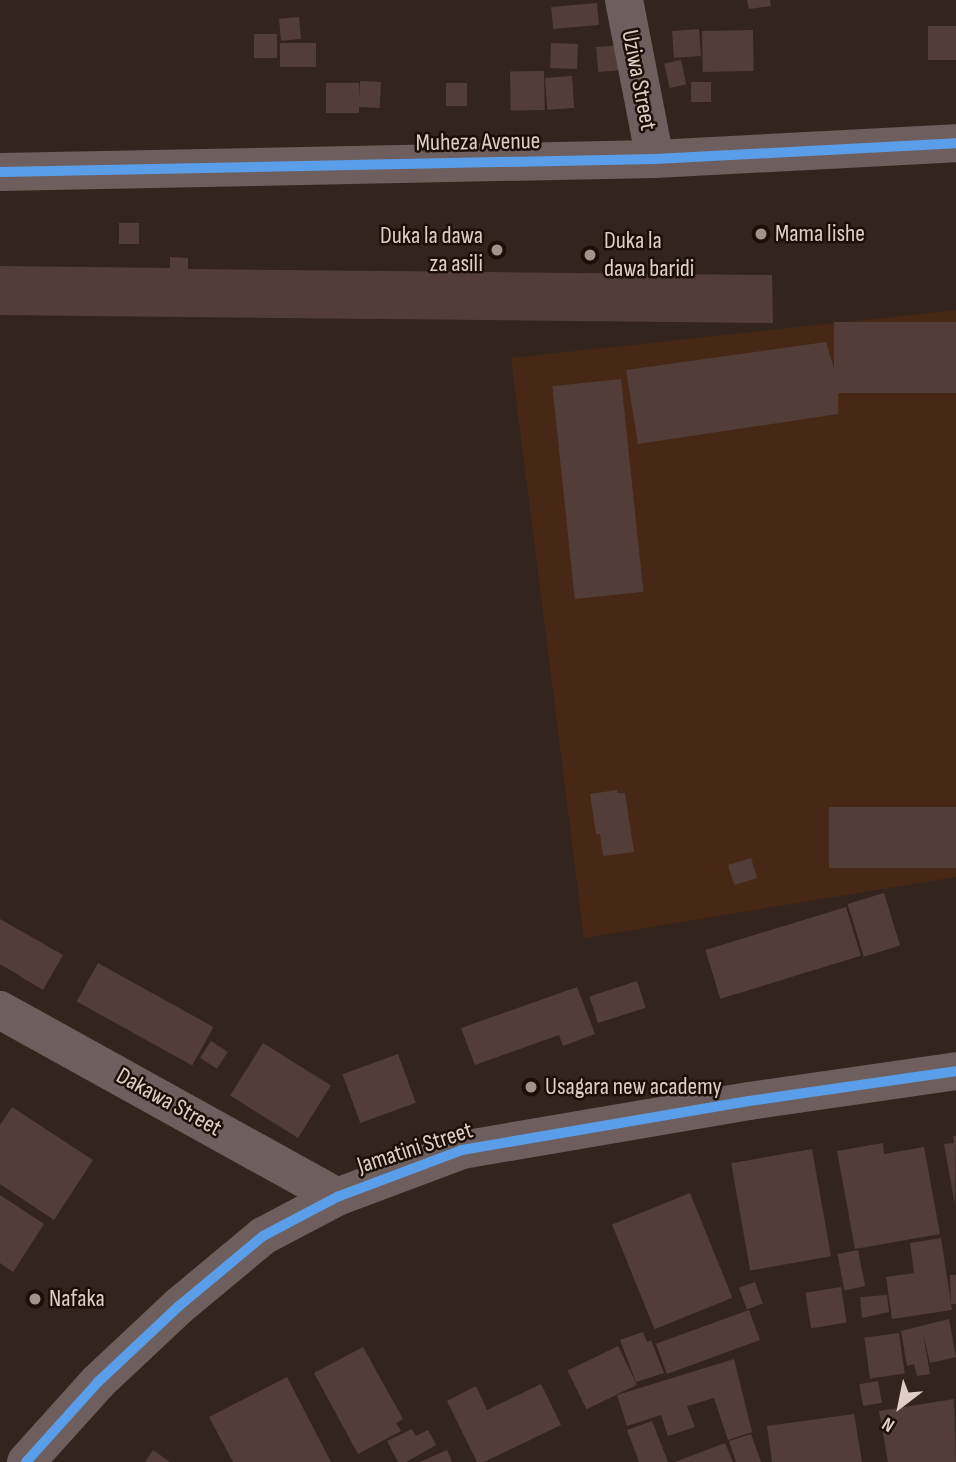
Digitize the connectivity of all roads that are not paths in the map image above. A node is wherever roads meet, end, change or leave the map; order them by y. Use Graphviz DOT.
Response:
graph roads {
  1 [pos="624,0"];
  2 [pos="956,143"];
  3 [pos="654,159"];
  4 [pos="0,172"];
  5 [pos="0,1010"];
  6 [pos="956,1071"];
  7 [pos="337,1197"];
  8 [pos="26,1462"];
  1 -- 3 [label="street, Uziwa Street"];
  2 -- 3 [label="street, Muheza Avenue"];
  3 -- 4 [label="street, Muheza Avenue"];
  5 -- 7 [label="street, Dakawa Street"];
  6 -- 7 [label="street, Jamatini Street"];
  7 -- 8 [label="street, Jamatini Street"];
}
